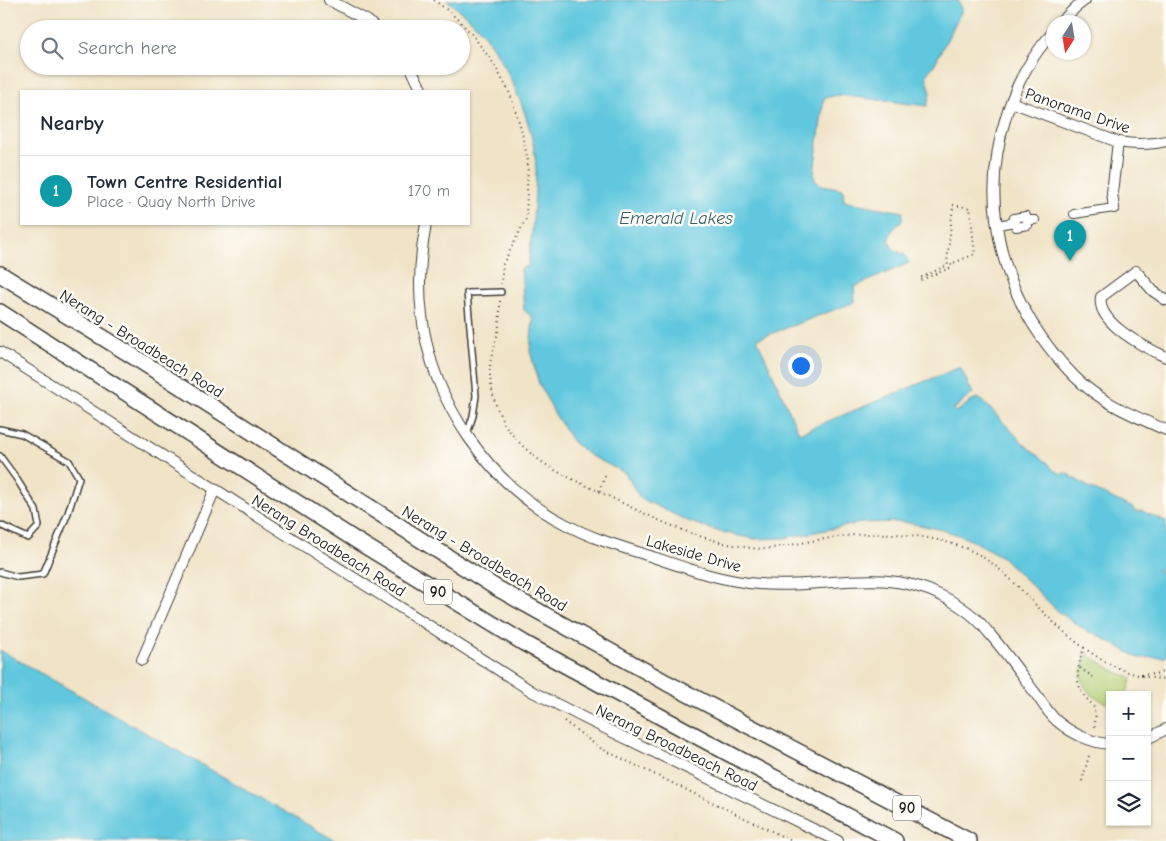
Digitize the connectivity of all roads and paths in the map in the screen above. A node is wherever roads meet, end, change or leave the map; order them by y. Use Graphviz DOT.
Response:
graph roads {
  1 [pos="329,0"];
  2 [pos="434,0"];
  3 [pos="1085,0"];
  4 [pos="1069,15"];
  5 [pos="366,20"];
  6 [pos="458,20"];
  7 [pos="470,32"];
  8 [pos="1046,41"];
  9 [pos="414,75"];
  10 [pos="422,90"];
  11 [pos="1011,102"];
  12 [pos="1118,142"];
  13 [pos="1166,142"];
  14 [pos="1114,208"];
  15 [pos="971,214"];
  16 [pos="1074,214"];
  17 [pos="1031,220"];
  18 [pos="426,225"];
  19 [pos="997,225"];
  20 [pos="0,274"];
  21 [pos="501,292"];
  22 [pos="1166,300"];
  23 [pos="0,312"];
  24 [pos="0,352"];
  25 [pos="1166,357"];
  26 [pos="0,429"];
  27 [pos="1166,430"];
  28 [pos="467,434"];
  29 [pos="0,456"];
  30 [pos="606,474"];
  31 [pos="215,489"];
  32 [pos="599,492"];
  33 [pos="0,525"];
  34 [pos="0,572"];
  35 [pos="1084,646"];
  36 [pos="142,660"];
  37 [pos="1080,668"];
  38 [pos="1166,671"];
  39 [pos="1136,675"];
  40 [pos="1093,677"];
  41 [pos="1166,679"];
  42 [pos="1166,729"];
  43 [pos="1151,737"];
  44 [pos="1093,740"];
  45 [pos="1106,743"];
  46 [pos="1082,781"];
  47 [pos="838,841"];
  48 [pos="895,841"];
  49 [pos="969,841"];
  1 -- 5 [label="street"];
  2 -- 6 [label="path"];
  3 -- 4 [label="street"];
  7 -- 21 [label="path"];
  8 -- 11 [label="street"];
  9 -- 10 [label="street"];
  11 -- 12 [label="street, Panorama Drive"];
  11 -- 19 [label="street"];
  12 -- 13 [label="street, Panorama Drive"];
  12 -- 14 [label="street"];
  14 -- 16 [label="street"];
  15 -- 15 [label="path"];
  17 -- 19 [label="street"];
  18 -- 28 [label="street, Lakeside Drive"];
  19 -- 27 [label="street"];
  20 -- 49 [label="main road, Nerang - Broadbeach Road / 90"];
  21 -- 28 [label="lane"];
  21 -- 32 [label="path"];
  22 -- 25 [label="street"];
  23 -- 48 [label="main road, 90"];
  24 -- 31 [label="street, Nerang Broadbeach Road"];
  26 -- 34 [label="lane"];
  28 -- 44 [label="street, Lakeside Drive"];
  29 -- 33 [label="lane"];
  30 -- 32 [label="path"];
  31 -- 36 [label="street"];
  31 -- 47 [label="street, Nerang Broadbeach Road"];
  32 -- 35 [label="path"];
  35 -- 37 [label="path"];
  35 -- 39 [label="path"];
  37 -- 40 [label="path"];
  37 -- 44 [label="path"];
  38 -- 39 [label="path"];
  39 -- 41 [label="path"];
  42 -- 43 [label="street"];
  44 -- 45 [label="street, Lakeside Drive"];
  44 -- 46 [label="path"];
}
